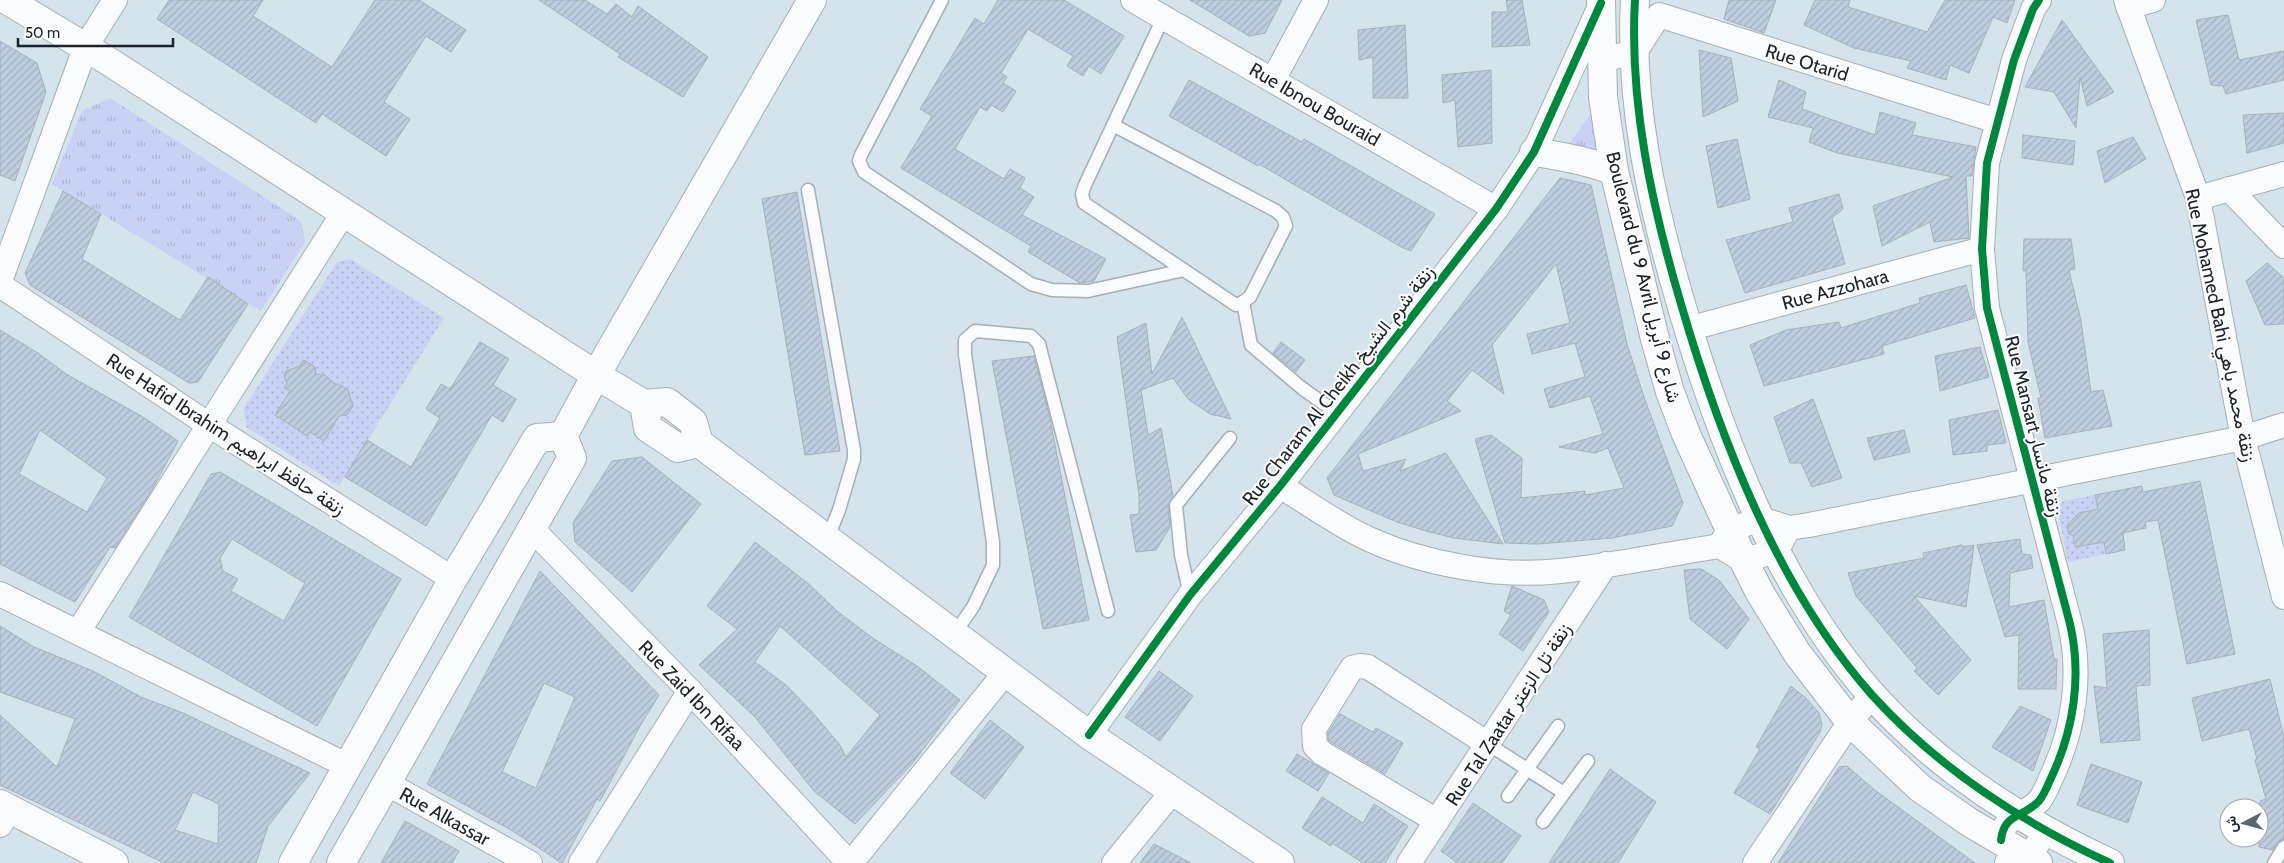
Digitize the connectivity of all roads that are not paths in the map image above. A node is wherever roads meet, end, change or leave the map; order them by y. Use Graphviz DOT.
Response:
graph roads {
  1 [pos="7,0"];
  2 [pos="115,0"];
  3 [pos="812,0"];
  4 [pos="942,0"];
  5 [pos="1133,0"];
  6 [pos="1316,0"];
  7 [pos="1635,0"];
  8 [pos="2039,0"];
  9 [pos="2153,0"];
  10 [pos="1605,1"];
  11 [pos="2127,3"];
  12 [pos="1164,16"];
  13 [pos="1585,39"];
  14 [pos="86,46"];
  15 [pos="1635,52"];
  16 [pos="1601,60"];
  17 [pos="1273,80"];
  18 [pos="1997,121"];
  19 [pos="1113,125"];
  20 [pos="1534,152"];
  21 [pos="1614,171"];
  22 [pos="2284,174"];
  23 [pos="2229,189"];
  24 [pos="808,190"];
  25 [pos="2198,198"];
  26 [pos="1496,210"];
  27 [pos="344,212"];
  28 [pos="2284,246"];
  29 [pos="1982,249"];
  30 [pos="1184,270"];
  31 [pos="0,281"];
  32 [pos="0,285"];
  33 [pos="1244,302"];
  34 [pos="1688,329"];
  35 [pos="596,375"];
  36 [pos="1336,413"];
  37 [pos="208,425"];
  38 [pos="2284,425"];
  39 [pos="563,436"];
  40 [pos="1230,438"];
  41 [pos="2243,438"];
  42 [pos="2031,481"];
  43 [pos="1280,486"];
  44 [pos="1762,519"];
  45 [pos="532,530"];
  46 [pos="1725,538"];
  47 [pos="1783,539"];
  48 [pos="827,540"];
  49 [pos="1744,561"];
  50 [pos="1606,564"];
  51 [pos="453,579"];
  52 [pos="0,594"];
  53 [pos="1190,595"];
  54 [pos="2284,597"];
  55 [pos="1108,611"];
  56 [pos="78,632"];
  57 [pos="954,634"];
  58 [pos="1004,672"];
  59 [pos="690,690"];
  60 [pos="1872,695"];
  61 [pos="1850,722"];
  62 [pos="1558,726"];
  63 [pos="1089,735"];
  64 [pos="1488,744"];
  65 [pos="1588,761"];
  66 [pos="348,766"];
  67 [pos="1528,769"];
  68 [pos="386,783"];
  69 [pos="1173,791"];
  70 [pos="1564,793"];
  71 [pos="1508,796"];
  72 [pos="3,813"];
  73 [pos="2018,815"];
  74 [pos="1437,821"];
  75 [pos="1543,822"];
  76 [pos="2043,830"];
  77 [pos="2284,847"];
  78 [pos="2018,855"];
  79 [pos="114,863"];
  80 [pos="293,863"];
  81 [pos="341,863"];
  82 [pos="530,863"];
  83 [pos="581,863"];
  84 [pos="850,863"];
  85 [pos="1114,863"];
  86 [pos="1280,863"];
  87 [pos="1409,863"];
  88 [pos="1755,863"];
  89 [pos="2110,863"];
  90 [pos="2274,863"];
  1 -- 14 [label="main road"];
  2 -- 14 [label="street"];
  3 -- 35 [label="main road"];
  4 -- 30 [label="lane"];
  5 -- 12 [label="street, Rue Ibnou Bouraid"];
  6 -- 17 [label="street"];
  7 -- 15 [label="main road, Boulevard du 9 Avril شارع 9 أبريل"];
  8 -- 18 [label="street, Rue Mansart زنقة مانسار"];
  9 -- 11 [label="street"];
  10 -- 13 [label="street, Rue Charam Al Cheikh زنقة شرم الشيخ"];
  10 -- 16 [label="main road, Boulevard du 9 Avril شارع 9 أبريل"];
  11 -- 25 [label="street, Rue Mohamed Bahi زنقة محمد باهي"];
  12 -- 17 [label="street, Rue Ibnou Bouraid"];
  12 -- 19 [label="lane"];
  13 -- 16 [label="street"];
  13 -- 20 [label="street, Rue Charam Al Cheikh زنقة شرم الشيخ"];
  14 -- 27 [label="main road"];
  14 -- 31 [label="street"];
  15 -- 16 [label="street"];
  15 -- 18 [label="street, Rue Otarid"];
  15 -- 34 [label="main road, Boulevard du 9 Avril شارع 9 أبريل"];
  16 -- 21 [label="main road, Boulevard du 9 Avril شارع 9 أبريل"];
  17 -- 26 [label="street, Rue Ibnou Bouraid"];
  18 -- 29 [label="street, Rue Mansart زنقة مانسار"];
  19 -- 30 [label="lane"];
  19 -- 33 [label="lane"];
  20 -- 21 [label="main road"];
  20 -- 26 [label="street, Rue Charam Al Cheikh زنقة شرم الشيخ"];
  21 -- 46 [label="main road, Boulevard du 9 Avril شارع 9 أبريل"];
  22 -- 23 [label="street"];
  23 -- 25 [label="street"];
  23 -- 28 [label="street"];
  24 -- 48 [label="lane"];
  25 -- 41 [label="street, Rue Mohamed Bahi زنقة محمد باهي"];
  26 -- 36 [label="street, Rue Charam Al Cheikh زنقة شرم الشيخ"];
  27 -- 35 [label="main road"];
  27 -- 37 [label="street"];
  29 -- 34 [label="street, Rue Azzohara"];
  29 -- 42 [label="street, Rue Mansart زنقة مانسار"];
  30 -- 33 [label="lane"];
  32 -- 37 [label="street, Rue Hafid Ibrahim زنقة حافظ ابراهيم"];
  33 -- 36 [label="lane"];
  34 -- 44 [label="main road, Boulevard du 9 Avril شارع 9 أبريل"];
  35 -- 39 [label="main road"];
  35 -- 48 [label="main road"];
  36 -- 43 [label="street, Rue Charam Al Cheikh زنقة شرم الشيخ"];
  37 -- 51 [label="street, Rue Hafid Ibrahim زنقة حافظ ابراهيم"];
  37 -- 56 [label="street"];
  38 -- 41 [label="street"];
  39 -- 45 [label="main road"];
  39 -- 51 [label="main road"];
  40 -- 53 [label="lane"];
  41 -- 42 [label="street"];
  41 -- 54 [label="street, Rue Mohamed Bahi زنقة محمد باهي"];
  42 -- 47 [label="street"];
  42 -- 73 [label="street, Rue Mansart زنقة مانسار"];
  43 -- 50 [label="street"];
  43 -- 53 [label="street, Rue Charam Al Cheikh زنقة شرم الشيخ"];
  44 -- 46 [label="street"];
  44 -- 47 [label="main road, Boulevard du 9 Avril شارع 9 أبريل"];
  45 -- 59 [label="street, Rue Zaid Ibn Rifaa"];
  45 -- 68 [label="main road"];
  46 -- 49 [label="main road, Boulevard du 9 Avril شارع 9 أبريل"];
  46 -- 50 [label="street"];
  47 -- 49 [label="street"];
  47 -- 60 [label="main road, Boulevard du 9 Avril شارع 9 أبريل"];
  48 -- 57 [label="main road"];
  49 -- 61 [label="main road, Boulevard du 9 Avril شارع 9 أبريل"];
  50 -- 64 [label="street, Rue Tal Zaatar زنقة تل الزعتر"];
  51 -- 66 [label="main road"];
  52 -- 56 [label="street"];
  53 -- 63 [label="street, Rue Charam Al Cheikh زنقة شرم الشيخ"];
  55 -- 57 [label="lane"];
  56 -- 66 [label="street"];
  57 -- 58 [label="main road"];
  58 -- 63 [label="main road"];
  58 -- 84 [label="street"];
  59 -- 83 [label="street"];
  59 -- 84 [label="street, Rue Zaid Ibn Rifaa"];
  60 -- 61 [label="street"];
  60 -- 73 [label="main road, Boulevard du 9 Avril شارع 9 أبريل"];
  61 -- 78 [label="main road, Boulevard du 9 Avril شارع 9 أبريل"];
  61 -- 88 [label="street"];
  62 -- 67 [label="lane"];
  63 -- 69 [label="main road"];
  64 -- 67 [label="lane"];
  64 -- 74 [label="street, Rue Tal Zaatar زنقة تل الزعتر"];
  64 -- 74 [label="street"];
  65 -- 70 [label="lane"];
  66 -- 80 [label="main road"];
  67 -- 70 [label="lane"];
  67 -- 71 [label="lane"];
  68 -- 81 [label="main road"];
  68 -- 82 [label="street, Rue Alkassar"];
  69 -- 85 [label="street"];
  69 -- 86 [label="main road"];
  70 -- 75 [label="lane"];
  72 -- 79 [label="main road"];
  73 -- 76 [label="main road, Boulevard du 9 Avril شارع 9 أبريل"];
  73 -- 78 [label="street, Rue Mansart زنقة مانسار"];
  74 -- 87 [label="street, Rue Tal Zaatar زنقة تل الزعتر"];
  76 -- 78 [label="street"];
  76 -- 89 [label="main road, Boulevard du 9 Avril شارع 9 أبريل"];
  77 -- 90 [label="lane"];
}
